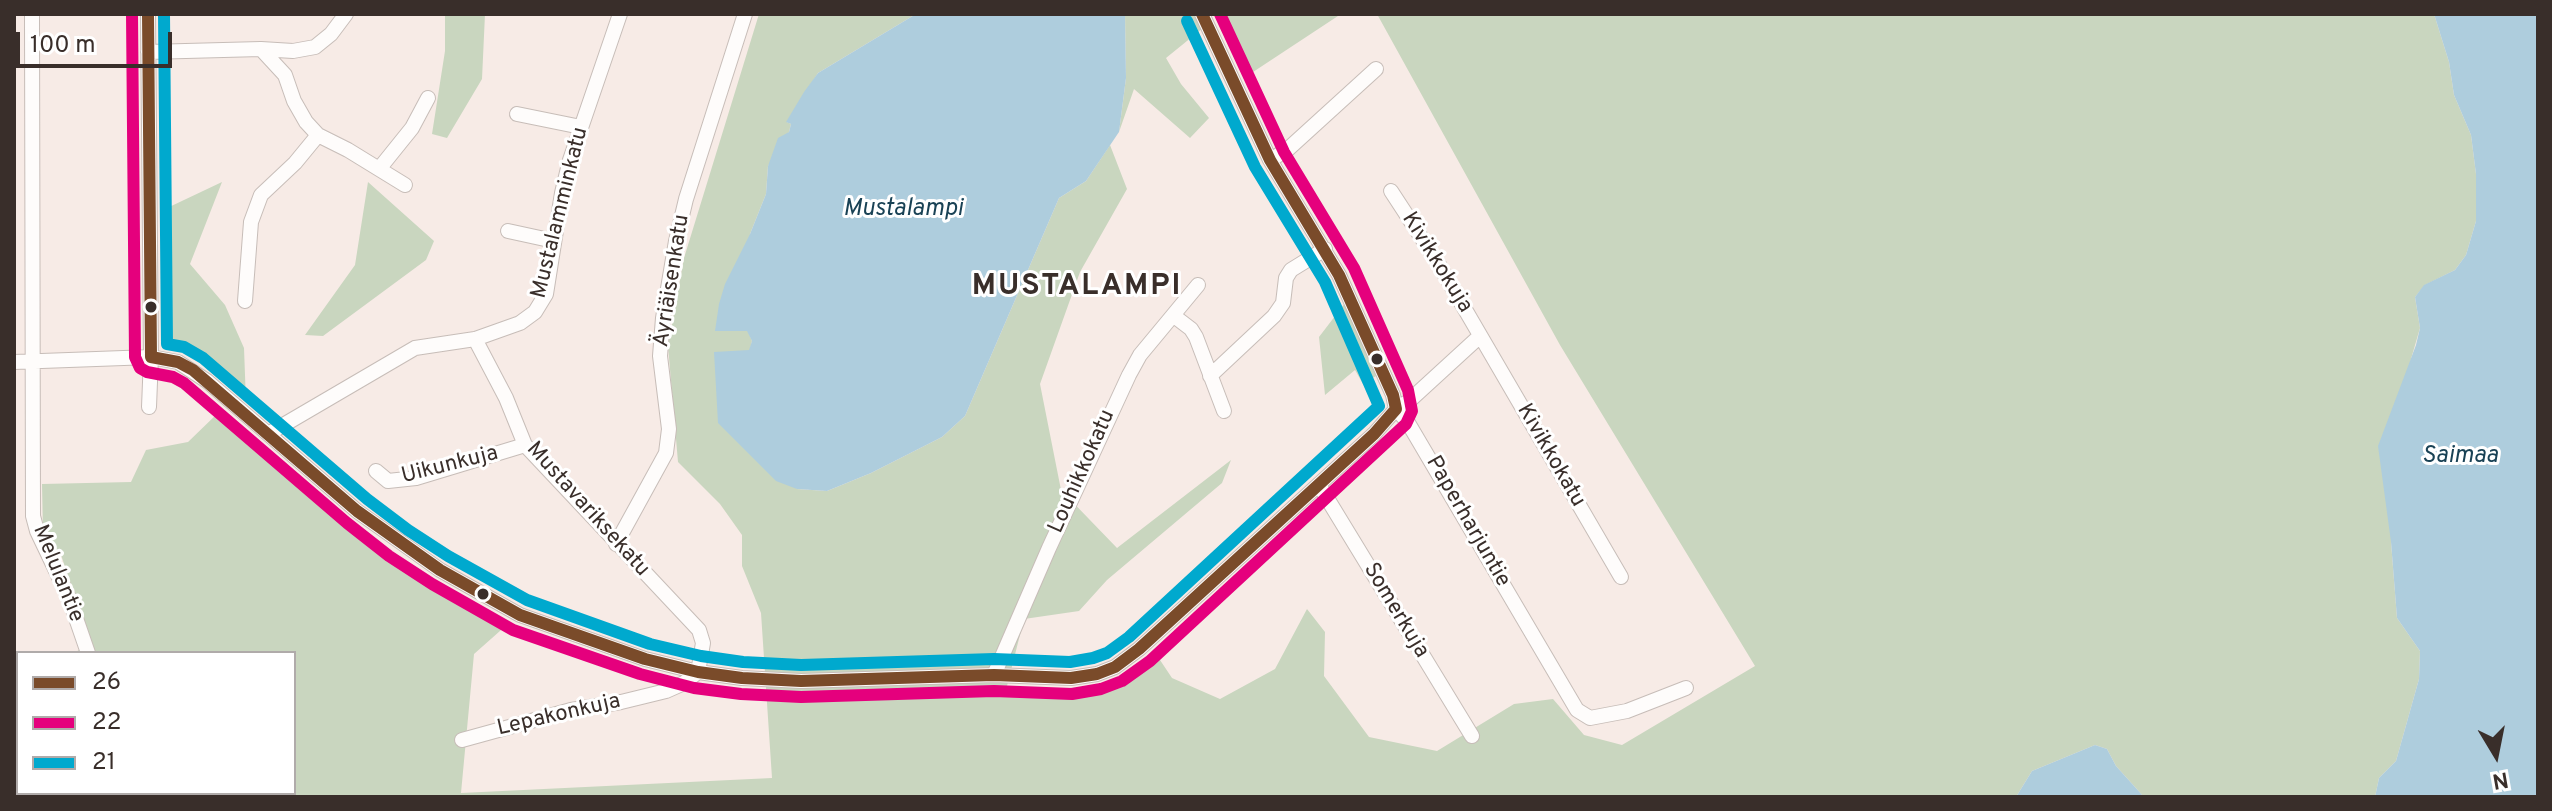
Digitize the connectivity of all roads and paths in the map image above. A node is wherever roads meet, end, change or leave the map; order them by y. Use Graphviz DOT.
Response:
graph roads {
  1 [pos="32,14"];
  2 [pos="148,14"];
  3 [pos="346,14"];
  4 [pos="745,14"];
  5 [pos="1202,14"];
  6 [pos="615,15"];
  7 [pos="261,49"];
  8 [pos="148,52"];
  9 [pos="1376,69"];
  10 [pos="428,98"];
  11 [pos="517,114"];
  12 [pos="581,127"];
  13 [pos="318,135"];
  14 [pos="1270,160"];
  15 [pos="379,169"];
  16 [pos="405,185"];
  17 [pos="1391,191"];
  18 [pos="508,231"];
  19 [pos="554,241"];
  20 [pos="1325,249"];
  21 [pos="1198,285"];
  22 [pos="245,301"];
  23 [pos="1174,316"];
  24 [pos="1480,336"];
  25 [pos="475,339"];
  26 [pos="151,357"];
  27 [pos="14,362"];
  28 [pos="32,362"];
  29 [pos="1210,376"];
  30 [pos="149,407"];
  31 [pos="1396,409"];
  32 [pos="1224,411"];
  33 [pos="268,434"];
  34 [pos="525,445"];
  35 [pos="376,471"];
  36 [pos="1319,485"];
  37 [pos="616,544"];
  38 [pos="1621,577"];
  39 [pos="87,651"];
  40 [pos="698,672"];
  41 [pos="994,675"];
  42 [pos="1686,688"];
  43 [pos="1472,736"];
  44 [pos="462,740"];
  1 -- 28 [label="street, Melulantie"];
  2 -- 8 [label="street"];
  3 -- 7 [label="street"];
  4 -- 37 [label="street, Äyriäisenkatu"];
  5 -- 14 [label="street, Paperharjuntie"];
  6 -- 12 [label="street, Mustalamminkatu"];
  7 -- 8 [label="street"];
  7 -- 13 [label="street"];
  8 -- 26 [label="street"];
  9 -- 14 [label="street"];
  10 -- 15 [label="street"];
  11 -- 12 [label="street"];
  12 -- 19 [label="street, Mustalamminkatu"];
  13 -- 15 [label="street"];
  13 -- 22 [label="street"];
  14 -- 20 [label="street, Paperharjuntie"];
  15 -- 16 [label="street"];
  17 -- 24 [label="street, Kivikkokuja"];
  18 -- 19 [label="street"];
  19 -- 25 [label="street, Mustalamminkatu"];
  20 -- 29 [label="street"];
  20 -- 31 [label="street, Paperharjuntie"];
  21 -- 23 [label="street, Louhikkokatu"];
  23 -- 29 [label="street"];
  23 -- 41 [label="street, Louhikkokatu"];
  24 -- 31 [label="street"];
  24 -- 38 [label="street, Kivikkokatu"];
  25 -- 33 [label="street, Mustalamminkatu"];
  25 -- 34 [label="street, Mustavariksekatu"];
  26 -- 28 [label="street"];
  26 -- 30 [label="street"];
  26 -- 33 [label="street"];
  27 -- 28 [label="street"];
  28 -- 39 [label="street, Melulantie"];
  29 -- 32 [label="street"];
  31 -- 36 [label="street"];
  31 -- 42 [label="street, Paperharjuntie"];
  33 -- 40 [label="street"];
  34 -- 35 [label="street, Uikunkuja"];
  34 -- 37 [label="street, Mustavariksekatu"];
  36 -- 41 [label="street"];
  36 -- 43 [label="street, Somerkuja"];
  37 -- 40 [label="street, Mustavariksekatu"];
  40 -- 41 [label="street"];
  40 -- 44 [label="street, Lepakonkuja"];
}
